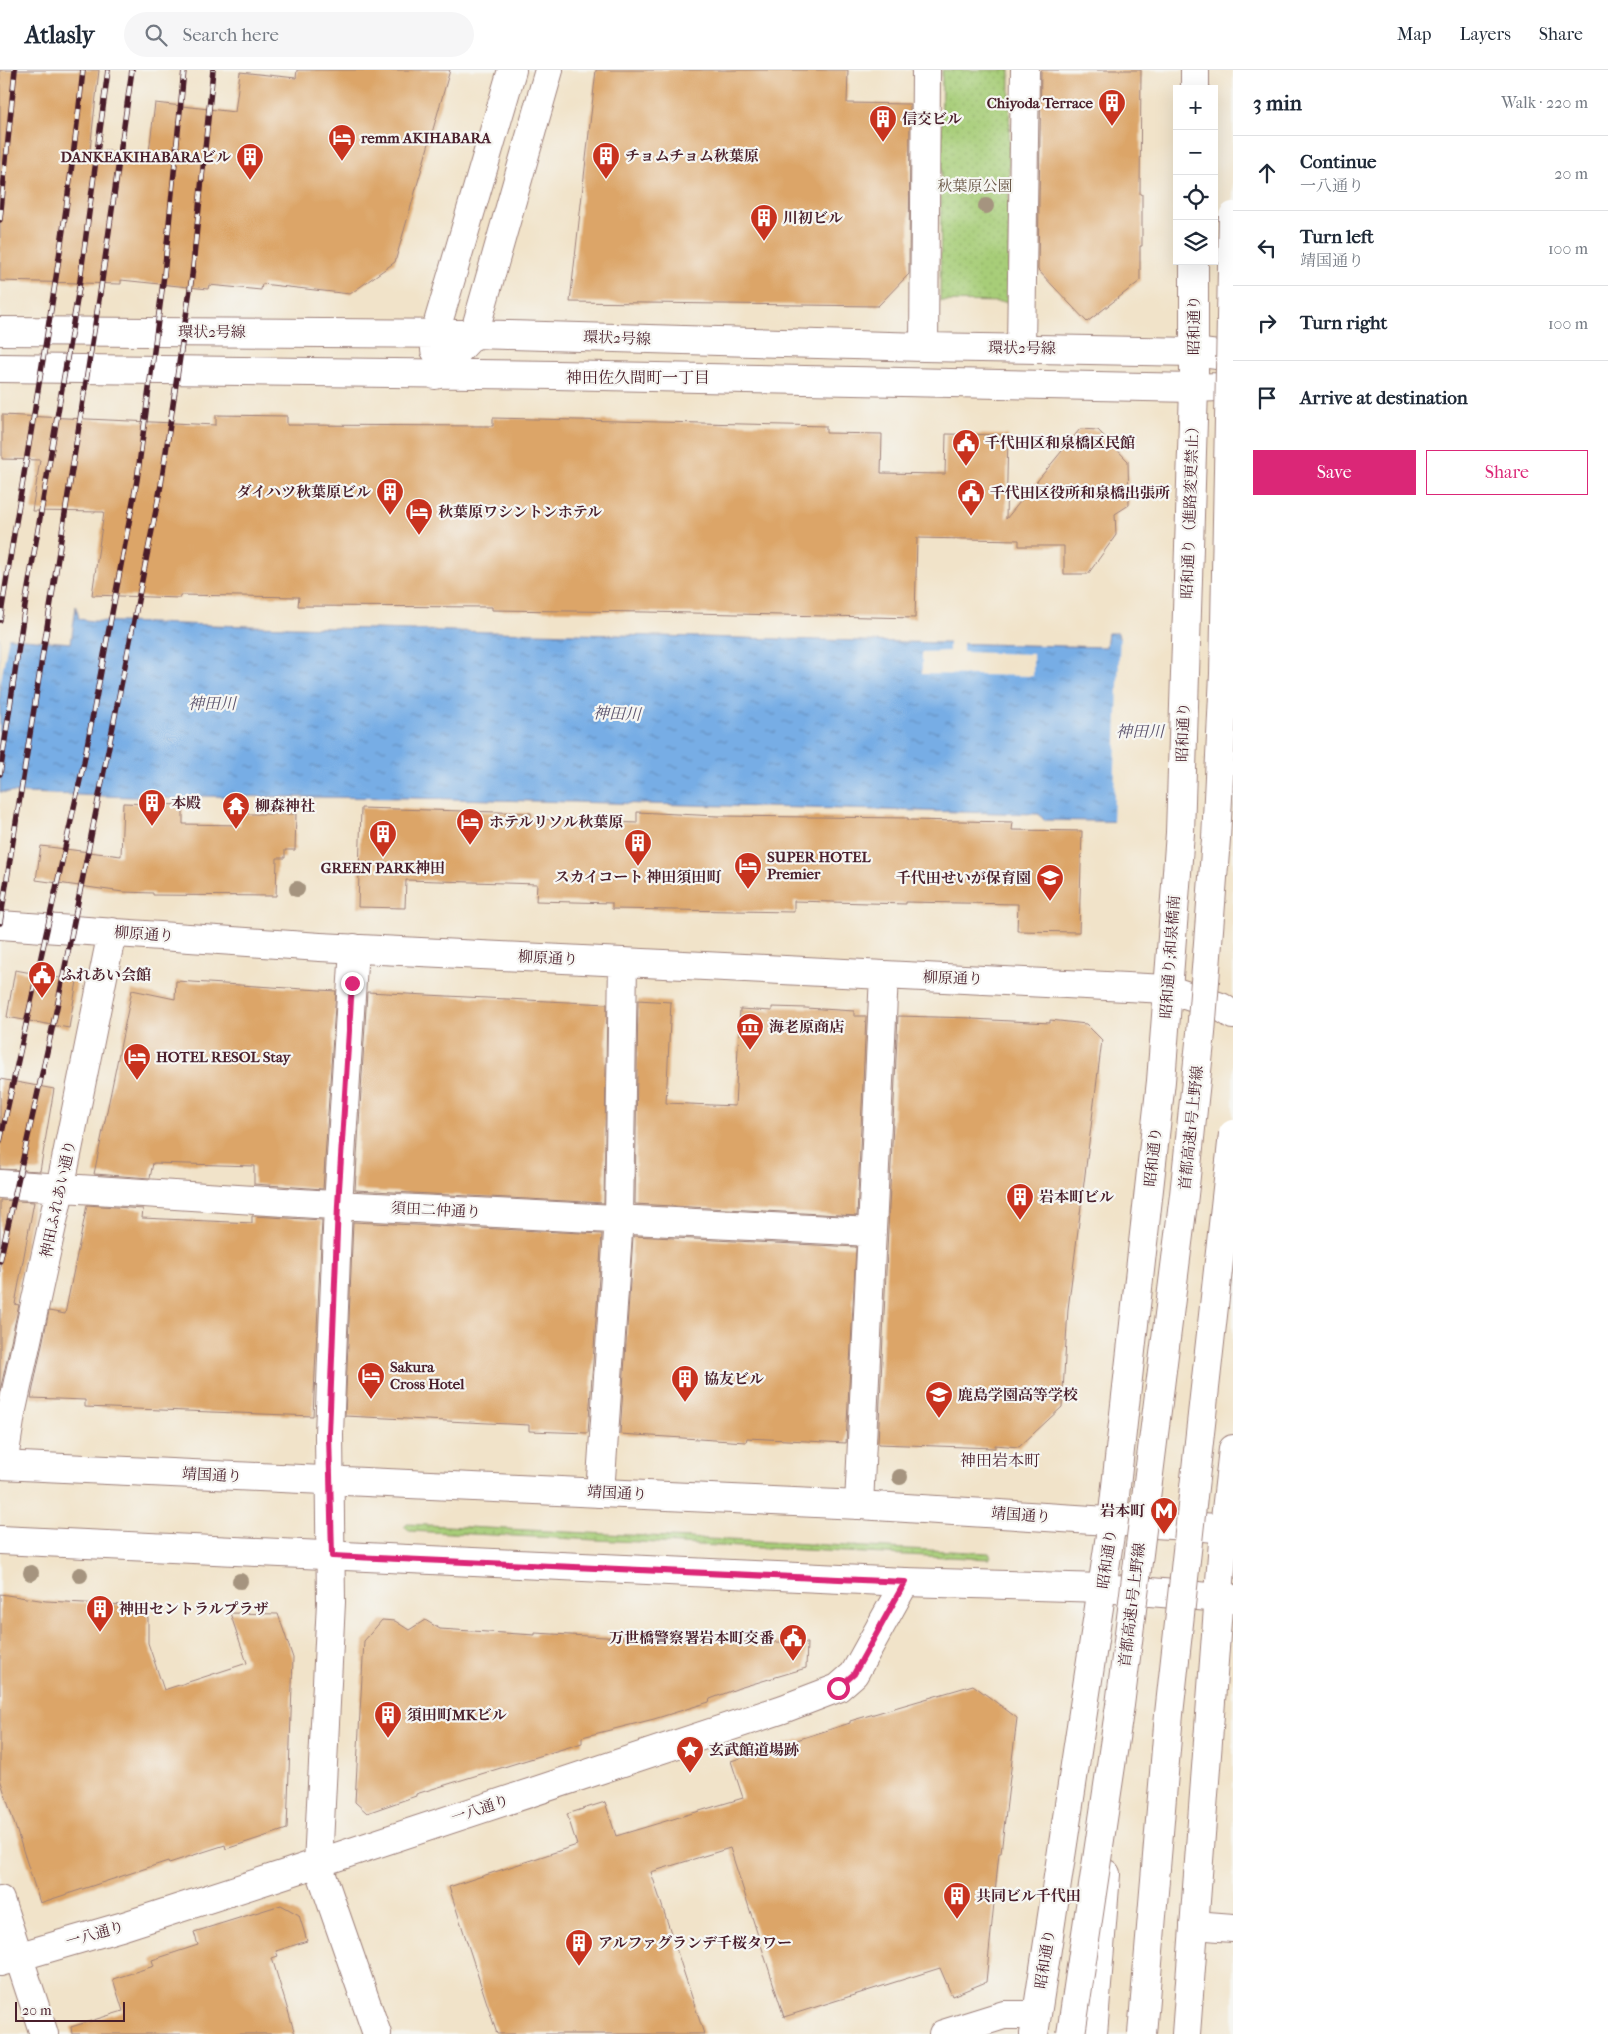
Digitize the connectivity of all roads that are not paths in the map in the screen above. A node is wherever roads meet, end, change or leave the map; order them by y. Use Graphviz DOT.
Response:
graph roads {
  1 [pos="512,70"];
  2 [pos="549,70"];
  3 [pos="926,70"];
  4 [pos="1025,70"];
  5 [pos="1195,70"];
  6 [pos="1194,85"];
  7 [pos="1233,216"];
  8 [pos="1194,265"];
  9 [pos="0,331"];
  10 [pos="435,333"];
  11 [pos="474,334"];
  12 [pos="924,347"];
  13 [pos="1021,348"];
  14 [pos="1194,352"];
  15 [pos="1233,356"];
  16 [pos="0,368"];
  17 [pos="435,375"];
  18 [pos="1233,382"];
  19 [pos="1194,388"];
  20 [pos="1187,630"];
  21 [pos="1180,833"];
  22 [pos="0,925"];
  23 [pos="112,932"];
  24 [pos="354,948"];
  25 [pos="623,962"];
  26 [pos="884,975"];
  27 [pos="1167,989"];
  28 [pos="1233,1015"];
  29 [pos="1161,1081"];
  30 [pos="1233,1134"];
  31 [pos="0,1184"];
  32 [pos="60,1189"];
  33 [pos="338,1205"];
  34 [pos="619,1218"];
  35 [pos="872,1232"];
  36 [pos="1233,1449"];
  37 [pos="2,1465"];
  38 [pos="330,1482"];
  39 [pos="600,1493"];
  40 [pos="859,1505"];
  41 [pos="1112,1522"];
  42 [pos="1228,1528"];
  43 [pos="0,1540"];
  44 [pos="332,1556"];
  45 [pos="905,1582"];
  46 [pos="1103,1588"];
  47 [pos="1226,1598"];
  48 [pos="1120,1705"];
  49 [pos="318,1864"];
  50 [pos="0,1900"];
  51 [pos="1194,1925"];
  52 [pos="1233,1928"];
  53 [pos="9,1960"];
  54 [pos="1035,2025"];
  55 [pos="44,2034"];
  56 [pos="377,2034"];
  57 [pos="943,2034"];
  58 [pos="1071,2034"];
  59 [pos="1093,2034"];
  60 [pos="1142,2034"];
  61 [pos="1186,2034"];
  1 -- 10 [label="main road"];
  2 -- 11 [label="main road"];
  3 -- 12 [label="main road"];
  4 -- 13 [label="main road"];
  5 -- 6 [label="main road"];
  7 -- 48 [label="main road, 首都高速1号上野線, bridge"];
  8 -- 14 [label="main road, 昭和通り"];
  9 -- 10 [label="main road, 環状2号線"];
  10 -- 11 [label="main road, 環状2号線"];
  10 -- 17 [label="main road"];
  11 -- 12 [label="main road, 環状2号線"];
  11 -- 17 [label="main road"];
  12 -- 13 [label="main road, 環状2号線"];
  13 -- 14 [label="main road, 環状2号線"];
  14 -- 15 [label="main road, 環状2号線"];
  14 -- 19 [label="main road, 昭和通り"];
  16 -- 17 [label="main road"];
  17 -- 19 [label="main road"];
  18 -- 19 [label="main road"];
  19 -- 20 [label="main road, 昭和通り（進路変更禁止）"];
  20 -- 21 [label="main road, 昭和通り"];
  21 -- 27 [label="main road, 昭和通り;和泉橋南"];
  22 -- 23 [label="main road, 柳原通り"];
  23 -- 24 [label="main road, 柳原通り"];
  23 -- 32 [label="main road, 神田ふれあい通り"];
  24 -- 25 [label="main road, 柳原通り"];
  24 -- 33 [label="main road"];
  25 -- 26 [label="main road, 柳原通り"];
  25 -- 34 [label="main road"];
  26 -- 27 [label="main road, 柳原通り"];
  26 -- 35 [label="main road"];
  27 -- 28 [label="main road, 柳原通り"];
  27 -- 29 [label="main road, 昭和通り;和泉橋南"];
  29 -- 41 [label="main road, 昭和通り"];
  30 -- 60 [label="main road, bridge"];
  31 -- 32 [label="main road, 須田二仲通り"];
  32 -- 33 [label="main road, 須田二仲通り"];
  32 -- 37 [label="main road, 神田ふれあい通り"];
  33 -- 34 [label="main road, 須田二仲通り"];
  33 -- 38 [label="main road"];
  34 -- 35 [label="main road, 須田二仲通り"];
  34 -- 39 [label="main road"];
  35 -- 40 [label="main road"];
  36 -- 42 [label="main road"];
  37 -- 38 [label="main road, 靖国通り"];
  38 -- 39 [label="main road, 靖国通り"];
  38 -- 44 [label="main road"];
  39 -- 40 [label="main road, 靖国通り"];
  40 -- 41 [label="main road, 靖国通り"];
  41 -- 42 [label="main road, 靖国通り"];
  41 -- 46 [label="main road, 昭和通り"];
  42 -- 47 [label="main road"];
  43 -- 44 [label="main road"];
  44 -- 45 [label="main road"];
  44 -- 49 [label="main road"];
  45 -- 46 [label="main road"];
  45 -- 49 [label="main road, 一八通り"];
  46 -- 47 [label="main road"];
  46 -- 54 [label="main road, 昭和通り"];
  47 -- 51 [label="main road"];
  48 -- 58 [label="main road, 首都高速1号上野線, bridge"];
  48 -- 59 [label="main road, bridge"];
  49 -- 53 [label="main road, 一八通り"];
  49 -- 56 [label="main road"];
  50 -- 53 [label="main road"];
  51 -- 52 [label="main road"];
  51 -- 61 [label="main road"];
  53 -- 55 [label="main road"];
  54 -- 57 [label="main road"];
}
